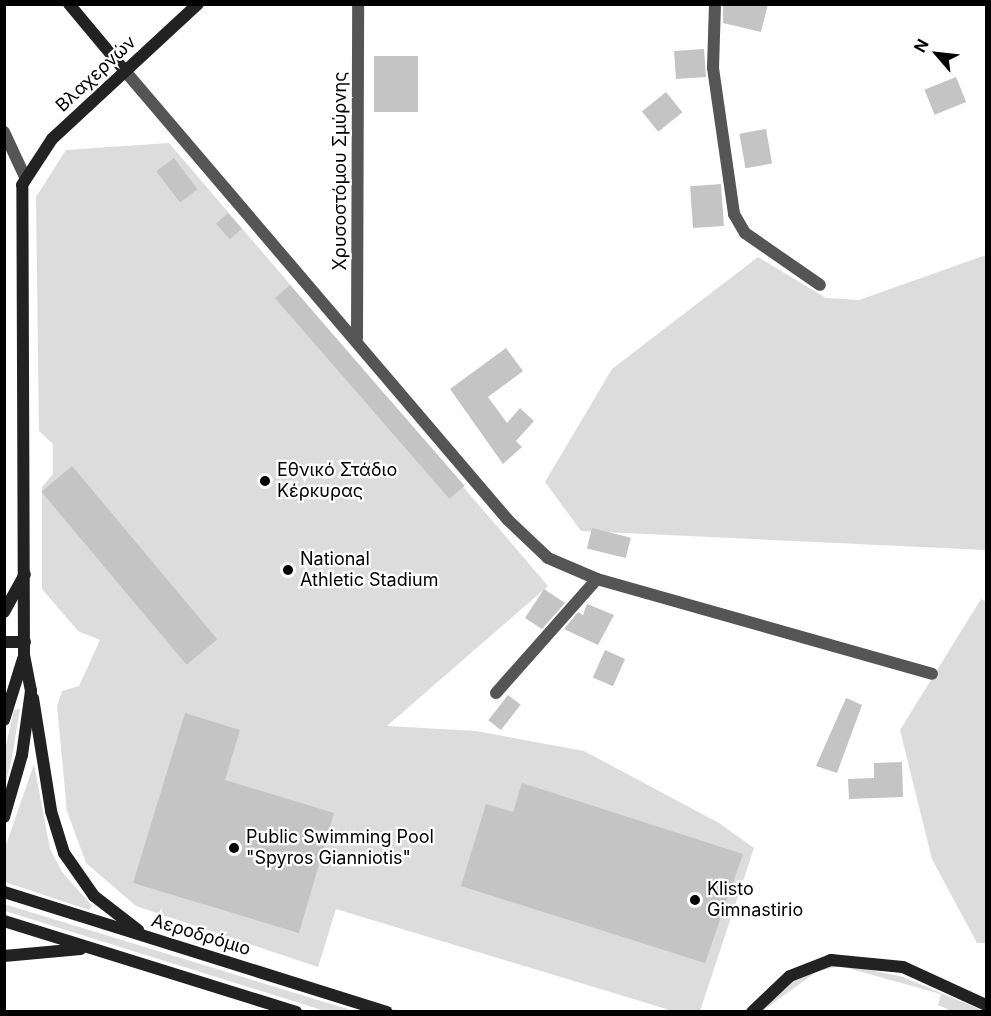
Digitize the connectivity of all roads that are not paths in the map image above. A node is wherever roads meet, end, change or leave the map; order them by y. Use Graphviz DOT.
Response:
graph roads {
  1 [pos="69,4"];
  2 [pos="198,4"];
  3 [pos="358,4"];
  4 [pos="715,4"];
  5 [pos="125,71"];
  6 [pos="4,132"];
  7 [pos="25,177"];
  8 [pos="820,285"];
  9 [pos="357,338"];
  10 [pos="28,567"];
  11 [pos="597,579"];
  12 [pos="4,612"];
  13 [pos="4,642"];
  14 [pos="25,642"];
  15 [pos="24,655"];
  16 [pos="932,675"];
  17 [pos="31,691"];
  18 [pos="496,693"];
  19 [pos="4,720"];
  20 [pos="4,817"];
  21 [pos="4,892"];
  22 [pos="4,921"];
  23 [pos="149,937"];
  24 [pos="97,950"];
  25 [pos="4,956"];
  26 [pos="987,1005"];
  27 [pos="296,1011"];
  28 [pos="387,1011"];
  29 [pos="752,1011"];
  1 -- 5 [label="main road"];
  2 -- 5 [label="main road, Βλαχερνών"];
  3 -- 9 [label="street, Χρυσοστόμου Σμύρνης"];
  4 -- 8 [label="street"];
  5 -- 7 [label="main road, Βλαχερνών"];
  5 -- 9 [label="street"];
  6 -- 7 [label="street"];
  7 -- 10 [label="main road"];
  9 -- 11 [label="street"];
  10 -- 12 [label="main road"];
  10 -- 14 [label="main road"];
  11 -- 16 [label="street"];
  11 -- 18 [label="street"];
  13 -- 14 [label="main road"];
  14 -- 15 [label="main road"];
  15 -- 17 [label="main road"];
  15 -- 19 [label="main road"];
  17 -- 20 [label="main road"];
  17 -- 23 [label="main road"];
  21 -- 23 [label="main road, Αεροδρόμιο"];
  22 -- 24 [label="main road"];
  23 -- 28 [label="main road, Αεροδρόμιο"];
  24 -- 25 [label="main road"];
  24 -- 27 [label="main road"];
  26 -- 29 [label="main road"];
}
